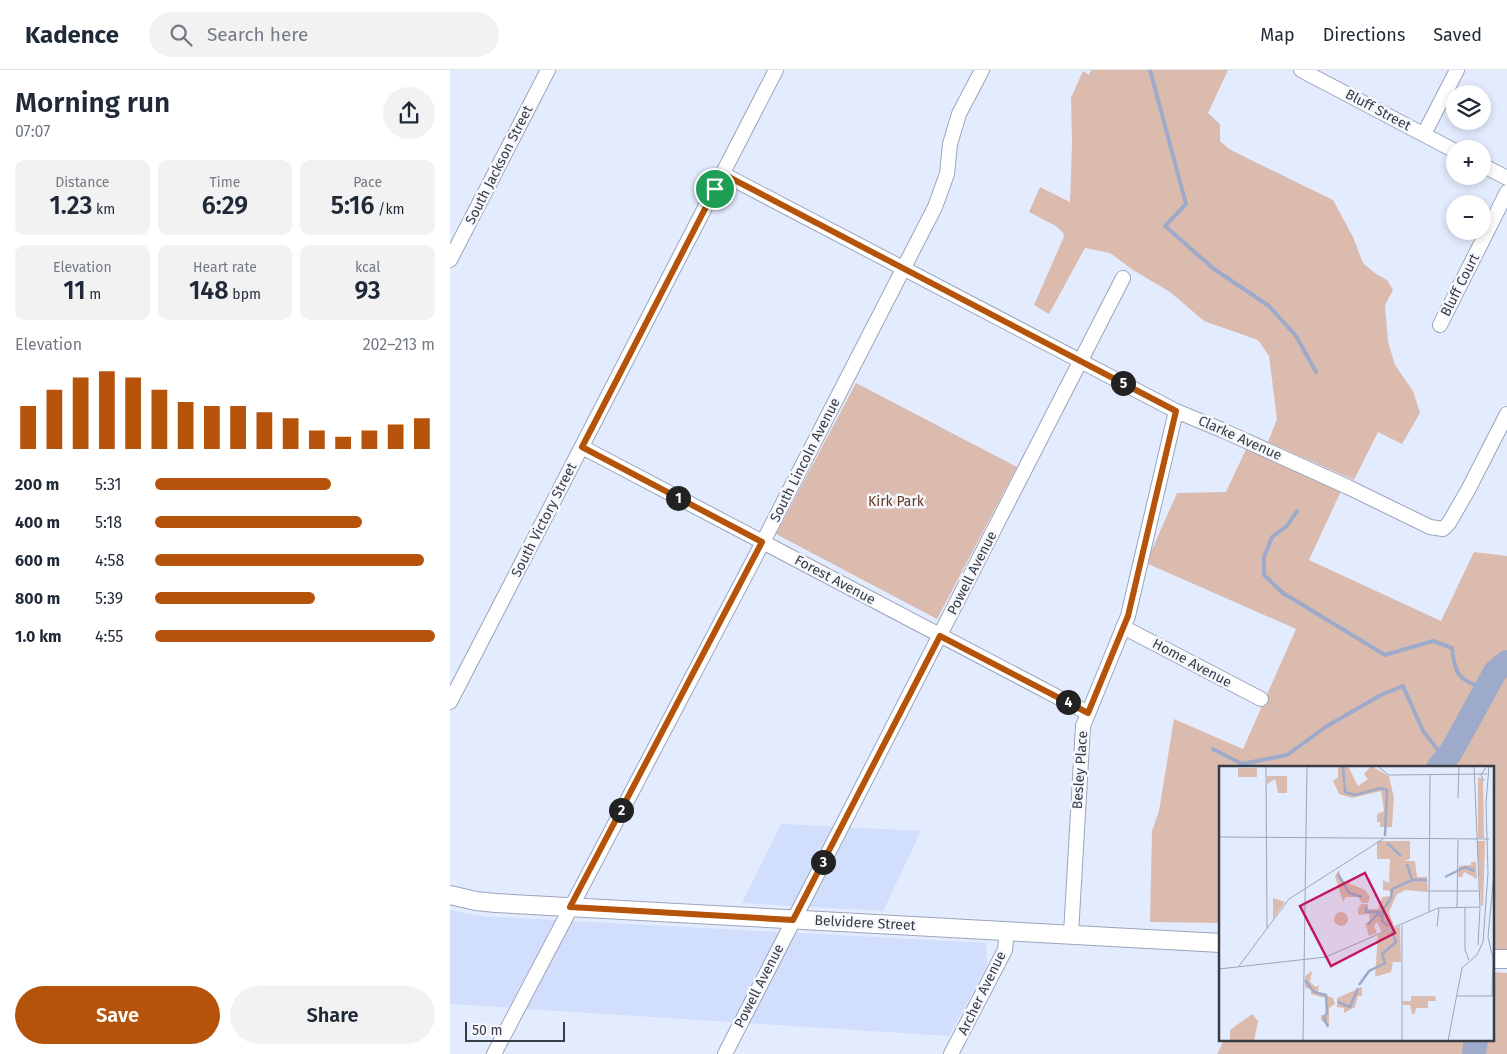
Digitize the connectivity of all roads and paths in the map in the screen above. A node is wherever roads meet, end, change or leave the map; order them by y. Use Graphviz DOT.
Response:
graph roads {
  1 [pos="548,70"];
  2 [pos="776,70"];
  3 [pos="982,70"];
  4 [pos="1301,70"];
  5 [pos="1457,70"];
  6 [pos="1424,134"];
  7 [pos="1446,146"];
  8 [pos="1491,170"];
  9 [pos="723,174"];
  10 [pos="1507,178"];
  11 [pos="1507,192"];
  12 [pos="450,260"];
  13 [pos="903,268"];
  14 [pos="1123,278"];
  15 [pos="1440,325"];
  16 [pos="1081,360"];
  17 [pos="1176,411"];
  18 [pos="1507,414"];
  19 [pos="582,447"];
  20 [pos="762,542"];
  21 [pos="1123,627"];
  22 [pos="940,636"];
  23 [pos="1261,699"];
  24 [pos="450,702"];
  25 [pos="1088,713"];
  26 [pos="450,895"];
  27 [pos="570,907"];
  28 [pos="793,920"];
  29 [pos="1008,931"];
  30 [pos="1071,934"];
  31 [pos="1219,943"];
  32 [pos="1494,959"];
  33 [pos="1507,959"];
  34 [pos="494,1054"];
  35 [pos="725,1054"];
  36 [pos="952,1054"];
  1 -- 12 [label="street, South Jackson Street"];
  2 -- 9 [label="street, South Victory Street"];
  3 -- 13 [label="street, South Lincoln Avenue"];
  4 -- 6 [label="street, Bluff Street"];
  5 -- 6 [label="street"];
  6 -- 7 [label="street, Bluff Street"];
  8 -- 10 [label="street"];
  9 -- 13 [label="street, Clarke Avenue"];
  9 -- 19 [label="street, South Victory Street"];
  11 -- 15 [label="street, Bluff Court"];
  13 -- 16 [label="street, Clarke Avenue"];
  13 -- 20 [label="street, South Lincoln Avenue"];
  14 -- 16 [label="street, Powell Avenue"];
  16 -- 17 [label="street, Clarke Avenue"];
  16 -- 22 [label="street, Powell Avenue"];
  17 -- 18 [label="street, Clarke Avenue"];
  17 -- 21 [label="street, Besley Place"];
  19 -- 20 [label="street, Forest Avenue"];
  19 -- 24 [label="street, South Victory Street"];
  20 -- 22 [label="street, Forest Avenue"];
  20 -- 27 [label="street, South Lincoln Avenue"];
  21 -- 23 [label="street, Home Avenue"];
  21 -- 25 [label="street, Besley Place"];
  22 -- 25 [label="street, Forest Avenue"];
  22 -- 28 [label="street, Powell Avenue"];
  25 -- 30 [label="street, Besley Place"];
  26 -- 27 [label="main road, Belvidere Street"];
  27 -- 28 [label="main road, Belvidere Street"];
  27 -- 34 [label="street, South Lincoln Avenue"];
  28 -- 29 [label="main road, Belvidere Street"];
  28 -- 35 [label="street, Powell Avenue"];
  29 -- 30 [label="main road, Belvidere Street"];
  29 -- 36 [label="street, Archer Avenue"];
  30 -- 31 [label="main road, Belvidere Street"];
  32 -- 33 [label="main road"];
}
